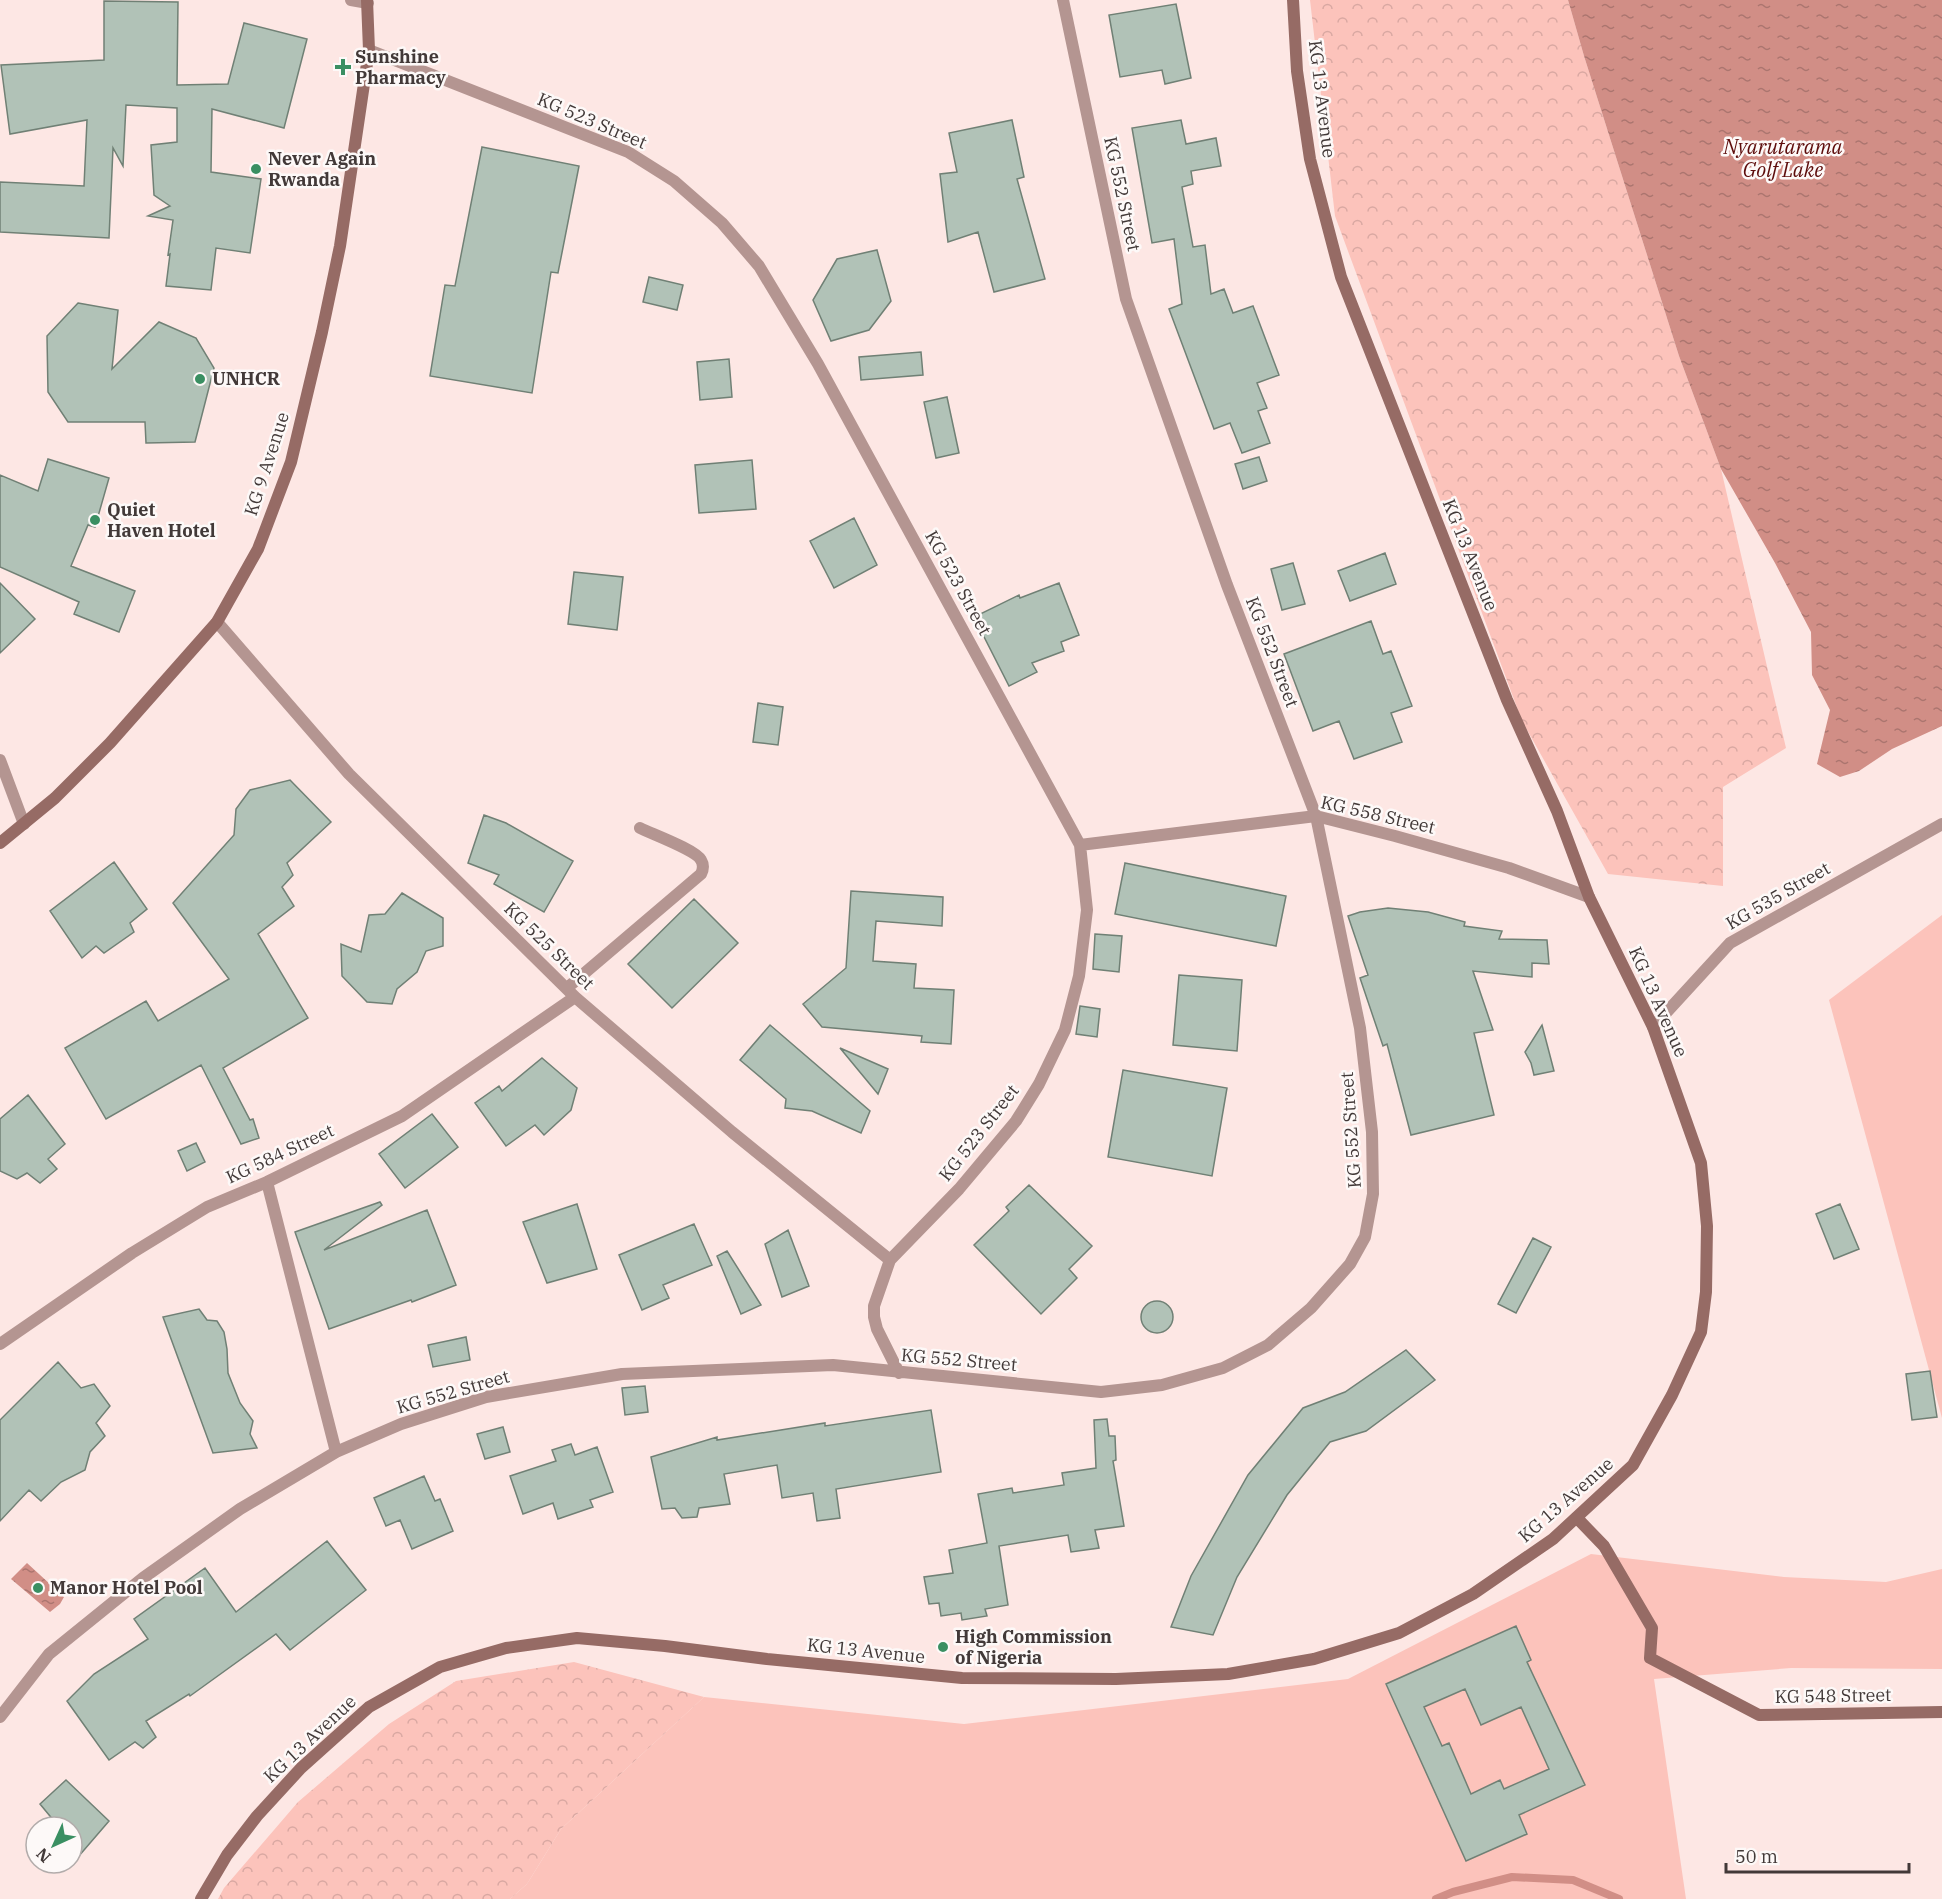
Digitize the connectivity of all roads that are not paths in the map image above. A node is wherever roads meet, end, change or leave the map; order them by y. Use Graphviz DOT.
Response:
graph roads {
  1 [pos="351,0"];
  2 [pos="1063,0"];
  3 [pos="1293,0"];
  4 [pos="368,2"];
  5 [pos="369,50"];
  6 [pos="217,622"];
  7 [pos="0,760"];
  8 [pos="1316,816"];
  9 [pos="24,824"];
  10 [pos="1942,824"];
  11 [pos="640,828"];
  12 [pos="0,843"];
  13 [pos="1080,845"];
  14 [pos="1589,897"];
  15 [pos="571,993"];
  16 [pos="1653,1027"];
  17 [pos="267,1182"];
  18 [pos="890,1260"];
  19 [pos="0,1344"];
  20 [pos="899,1373"];
  21 [pos="336,1452"];
  22 [pos="1577,1518"];
  23 [pos="1942,1712"];
  24 [pos="0,1718"];
  25 [pos="201,1899"];
  1 -- 4 [label="street"];
  2 -- 8 [label="street, KG 552 Street"];
  3 -- 14 [label="street, KG 13 Avenue"];
  4 -- 5 [label="street, KG 9 Avenue"];
  5 -- 6 [label="street, KG 9 Avenue"];
  5 -- 13 [label="street, KG 523 Street"];
  6 -- 9 [label="street, KG 9 Avenue"];
  6 -- 15 [label="street, KG 525 Street"];
  7 -- 9 [label="street"];
  8 -- 13 [label="street, KG 558 Street"];
  8 -- 14 [label="street, KG 558 Street"];
  8 -- 20 [label="street, KG 552 Street"];
  9 -- 12 [label="street, KG 9 Avenue"];
  10 -- 16 [label="street, KG 535 Street"];
  11 -- 15 [label="street, KG 584 Street"];
  13 -- 18 [label="street, KG 523 Street"];
  14 -- 16 [label="street, KG 13 Avenue"];
  15 -- 17 [label="street, KG 584 Street"];
  15 -- 18 [label="street, KG 525 Street"];
  16 -- 22 [label="street, KG 13 Avenue"];
  17 -- 19 [label="street, KG 584 Street"];
  17 -- 21 [label="street"];
  18 -- 20 [label="street, KG 523 Street"];
  20 -- 21 [label="street, KG 552 Street"];
  21 -- 24 [label="street, KG 552 Street"];
  22 -- 23 [label="street, KG 548 Street"];
  22 -- 25 [label="street, KG 13 Avenue"];
}
